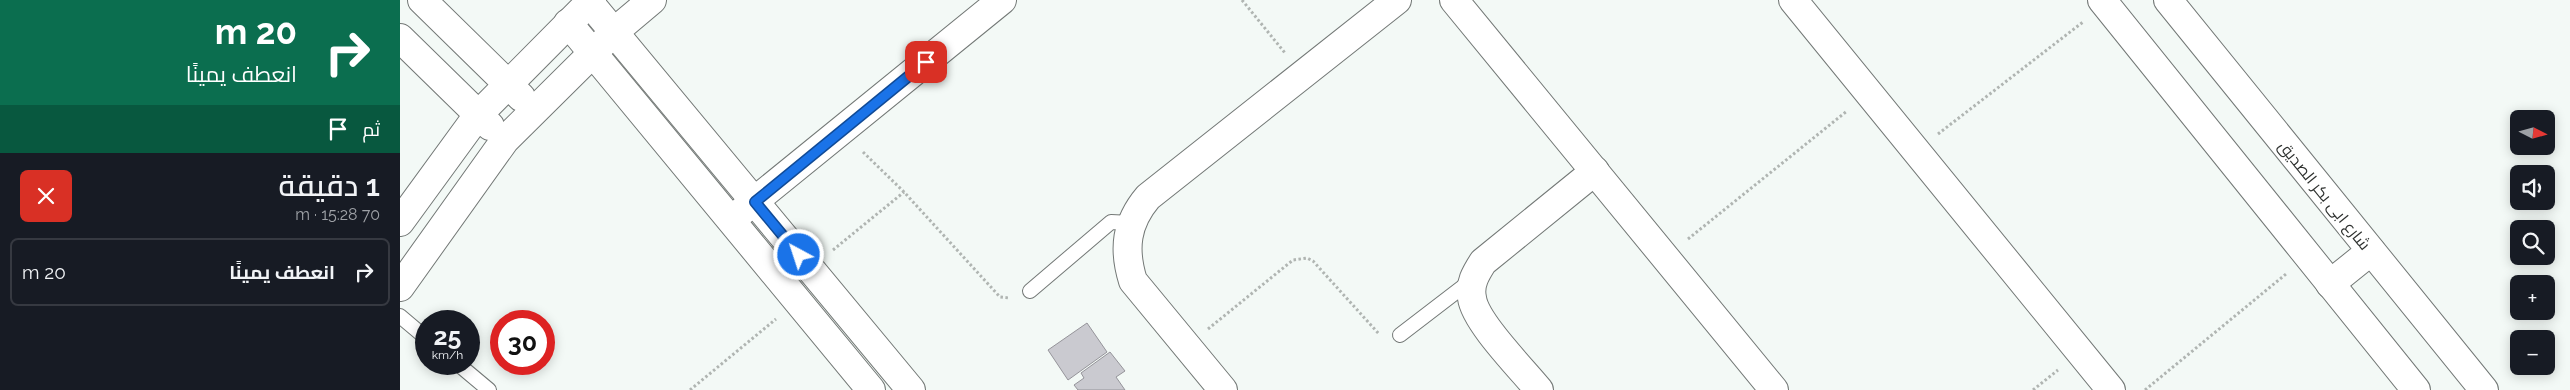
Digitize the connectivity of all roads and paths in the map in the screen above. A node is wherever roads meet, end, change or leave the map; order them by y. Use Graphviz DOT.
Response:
graph roads {
  1 [pos="422,0"];
  2 [pos="652,0"];
  3 [pos="1002,0"];
  4 [pos="1242,0"];
  5 [pos="1397,0"];
  6 [pos="1454,0"];
  7 [pos="1793,0"];
  8 [pos="2168,0"];
  9 [pos="590,1"];
  10 [pos="2104,2"];
  11 [pos="568,23"];
  12 [pos="614,32"];
  13 [pos="400,38"];
  14 [pos="592,52"];
  15 [pos="1302,75"];
  16 [pos="509,84"];
  17 [pos="1868,93"];
  18 [pos="534,111"];
  19 [pos="478,115"];
  20 [pos="841,131"];
  21 [pos="505,140"];
  22 [pos="1916,151"];
  23 [pos="1594,171"];
  24 [pos="904,192"];
  25 [pos="755,202"];
  26 [pos="730,221"];
  27 [pos="400,222"];
  28 [pos="1131,222"];
  29 [pos="2370,251"];
  30 [pos="2307,256"];
  31 [pos="1666,257"];
  32 [pos="810,268"];
  33 [pos="1473,278"];
  34 [pos="2330,284"];
  35 [pos="400,287"];
  36 [pos="1030,291"];
  37 [pos="798,301"];
  38 [pos="400,316"];
  39 [pos="415,329"];
  40 [pos="1400,335"];
  41 [pos="1186,346"];
  42 [pos="472,375"];
  43 [pos="490,390"];
  44 [pos="690,390"];
  45 [pos="871,390"];
  46 [pos="911,390"];
  47 [pos="1223,390"];
  48 [pos="1539,390"];
  49 [pos="1774,390"];
  50 [pos="2111,390"];
  51 [pos="2145,390"];
  52 [pos="2416,390"];
  53 [pos="2484,390"];
  1 -- 16 [label="street"];
  2 -- 12 [label="street"];
  3 -- 20 [label="street"];
  4 -- 15 [label="path"];
  5 -- 15 [label="street"];
  6 -- 23 [label="street"];
  7 -- 17 [label="street"];
  8 -- 29 [label="street, شارع ابى بكر الصديق"];
  9 -- 11 [label="street"];
  9 -- 12 [label="street"];
  10 -- 22 [label="path"];
  10 -- 30 [label="street"];
  11 -- 14 [label="street"];
  11 -- 16 [label="street"];
  12 -- 14 [label="street"];
  12 -- 25 [label="street"];
  13 -- 19 [label="street"];
  14 -- 18 [label="street"];
  14 -- 26 [label="street"];
  15 -- 28 [label="street"];
  16 -- 18 [label="street"];
  16 -- 19 [label="street"];
  17 -- 22 [label="street"];
  17 -- 31 [label="path"];
  18 -- 21 [label="street"];
  19 -- 21 [label="street"];
  19 -- 27 [label="street"];
  20 -- 24 [label="path"];
  20 -- 25 [label="street"];
  21 -- 35 [label="street"];
  22 -- 50 [label="street"];
  23 -- 31 [label="street"];
  23 -- 33 [label="street"];
  24 -- 32 [label="path"];
  24 -- 36 [label="path"];
  25 -- 26 [label="street"];
  25 -- 32 [label="street"];
  26 -- 37 [label="street"];
  28 -- 36 [label="lane"];
  28 -- 41 [label="street"];
  29 -- 34 [label="street"];
  29 -- 53 [label="street, شارع ابى بكر الصديق"];
  30 -- 34 [label="street"];
  30 -- 51 [label="path"];
  31 -- 49 [label="street"];
  32 -- 46 [label="street"];
  33 -- 40 [label="lane"];
  33 -- 48 [label="street"];
  34 -- 52 [label="street"];
  37 -- 44 [label="path"];
  37 -- 45 [label="street"];
  38 -- 39 [label="lane"];
  40 -- 41 [label="path"];
  41 -- 47 [label="street"];
  42 -- 43 [label="lane"];
}
